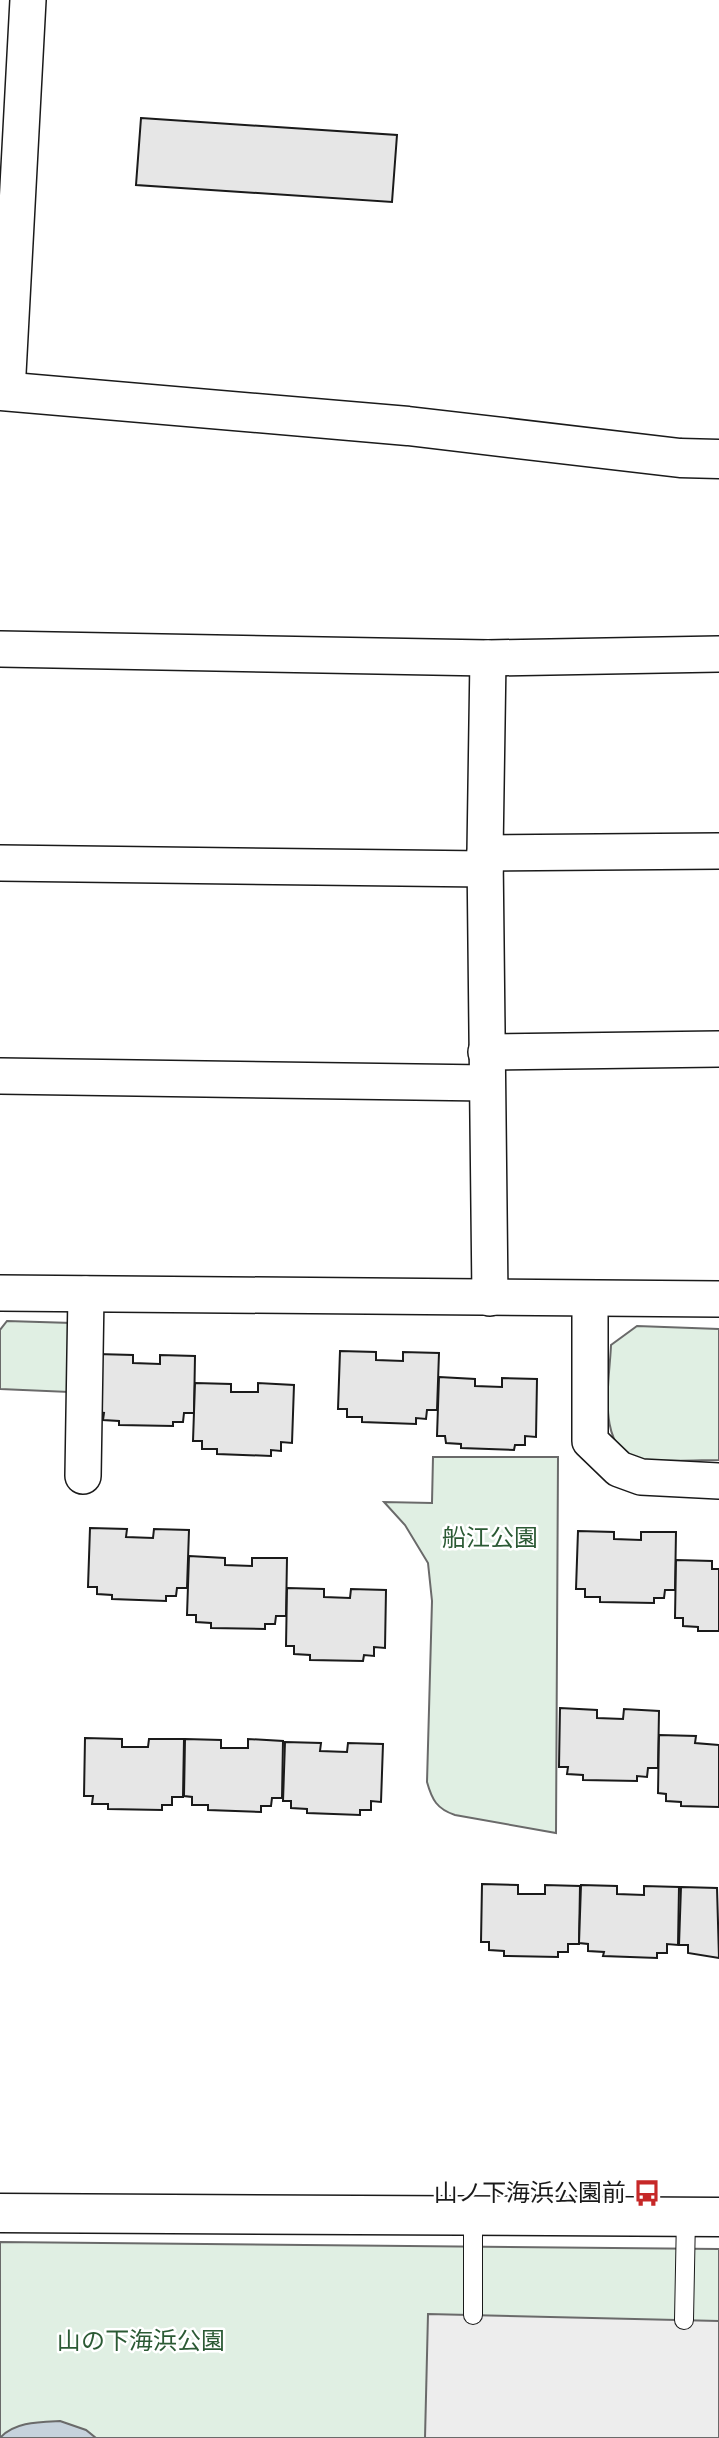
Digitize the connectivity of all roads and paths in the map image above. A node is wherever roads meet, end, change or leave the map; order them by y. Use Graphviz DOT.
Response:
graph roads {
  1 [pos="28,0"];
  2 [pos="3,392"];
  3 [pos="719,459"];
  4 [pos="0,649"];
  5 [pos="719,654"];
  6 [pos="488,658"];
  7 [pos="719,851"];
  8 [pos="485,861"];
  9 [pos="0,863"];
  10 [pos="719,1049"];
  11 [pos="487,1067"];
  12 [pos="0,1076"];
  13 [pos="0,1293"];
  14 [pos="86,1294"];
  15 [pos="490,1298"];
  16 [pos="590,1299"];
  17 [pos="719,1299"];
  18 [pos="83,1476"];
  19 [pos="719,1481"];
  20 [pos="0,2213"];
  21 [pos="473,2215"];
  22 [pos="702,2217"];
  23 [pos="473,2315"];
  24 [pos="684,2320"];
  1 -- 2 [label="street"];
  2 -- 3 [label="street"];
  4 -- 6 [label="street"];
  5 -- 6 [label="street"];
  6 -- 8 [label="street"];
  7 -- 8 [label="street"];
  8 -- 9 [label="street"];
  8 -- 11 [label="street"];
  10 -- 11 [label="street"];
  11 -- 12 [label="street"];
  11 -- 15 [label="street"];
  13 -- 14 [label="street"];
  14 -- 15 [label="street"];
  14 -- 18 [label="street"];
  15 -- 16 [label="street"];
  16 -- 17 [label="street"];
  16 -- 19 [label="street"];
  20 -- 21 [label="street"];
  21 -- 22 [label="street"];
  21 -- 23 [label="lane"];
  22 -- 24 [label="lane"];
}
